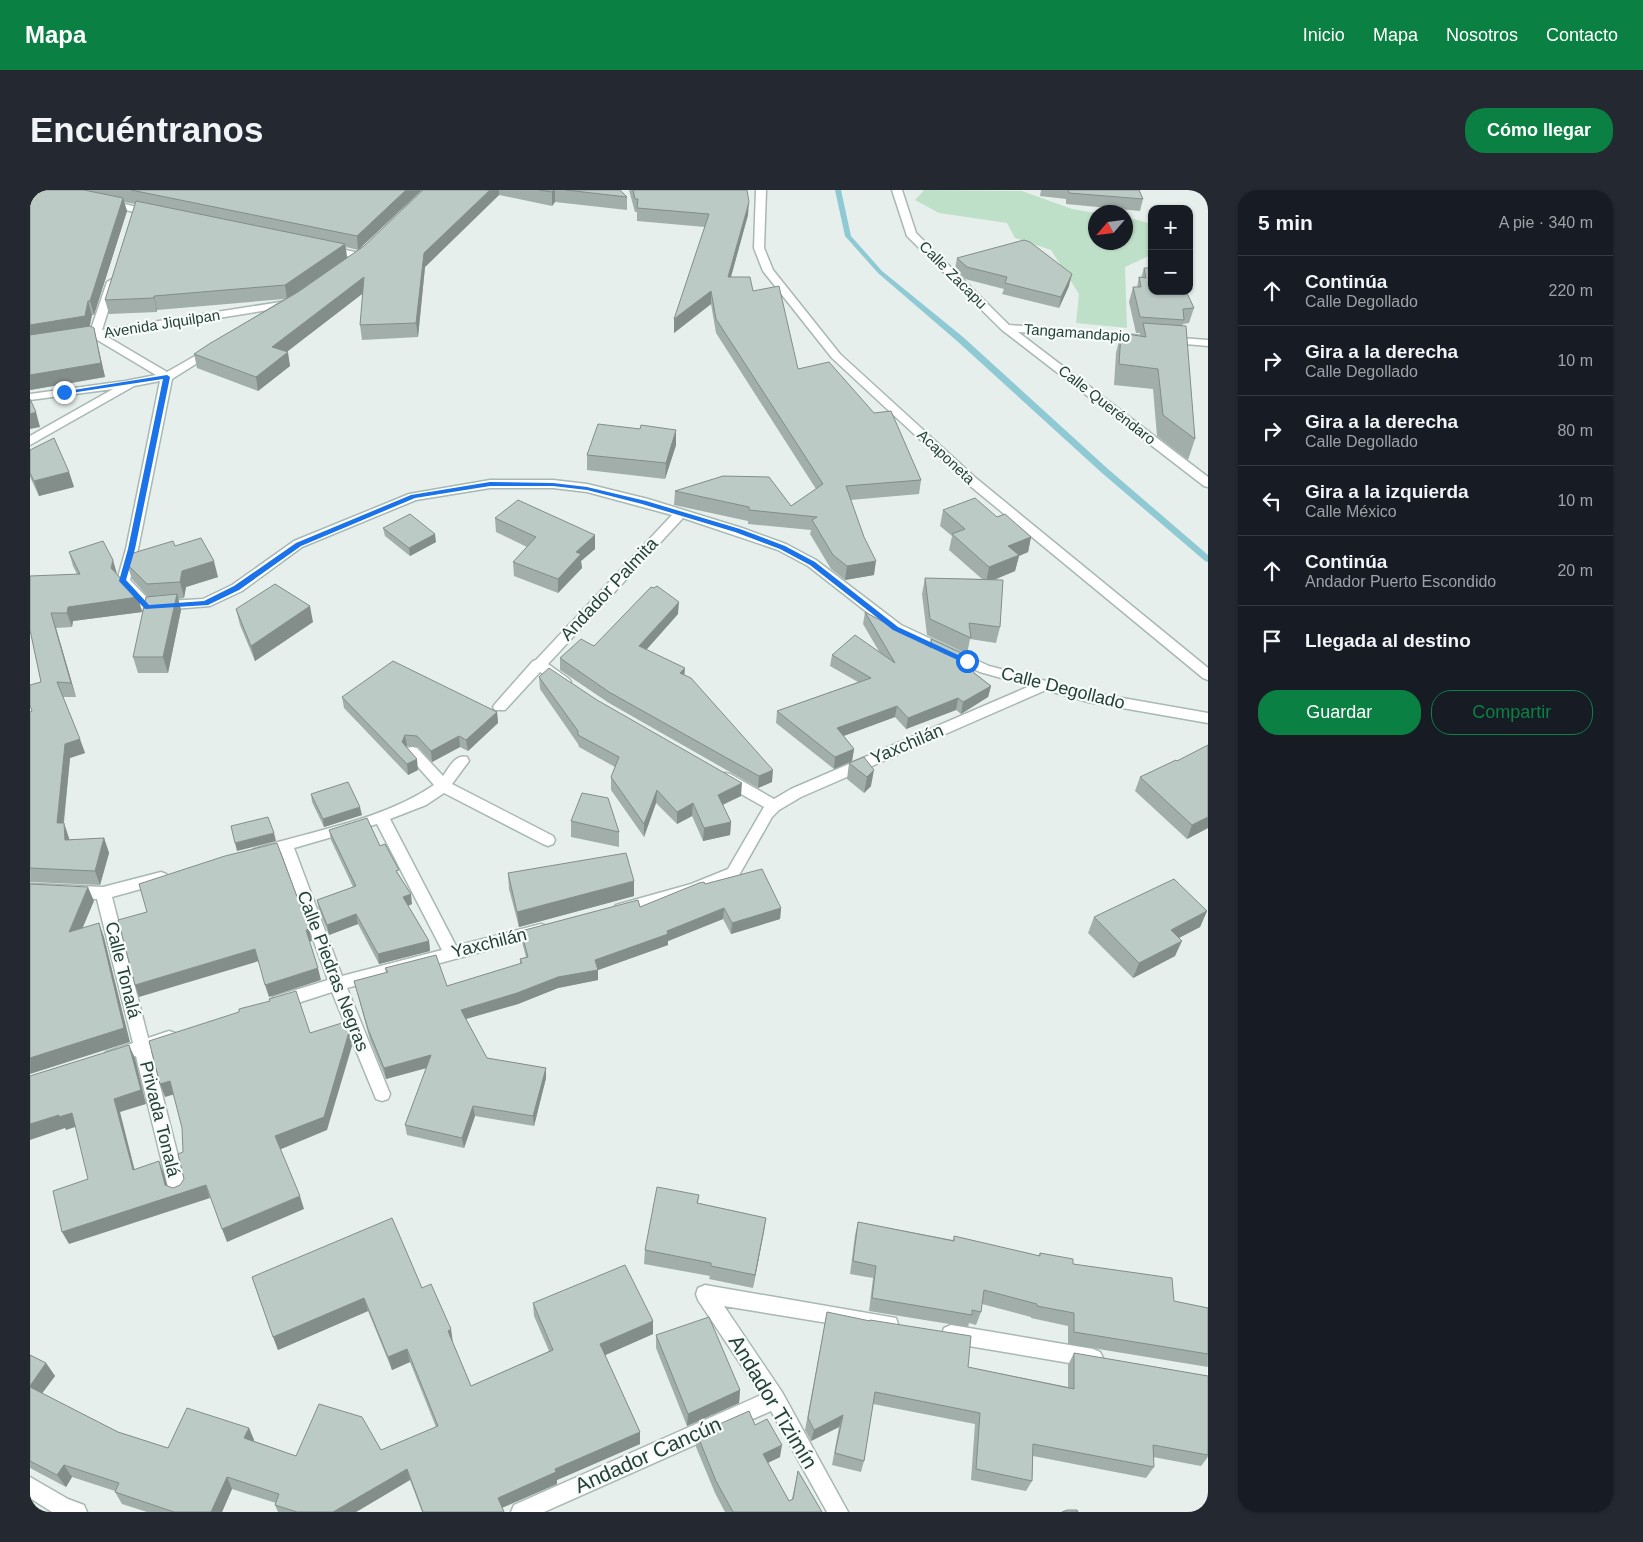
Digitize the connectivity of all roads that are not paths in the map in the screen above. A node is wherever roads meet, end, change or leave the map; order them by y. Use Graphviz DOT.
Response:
graph roads {
  1 [pos="761,190"];
  2 [pos="897,190"];
  3 [pos="98,202"];
  4 [pos="162,215"];
  5 [pos="314,246"];
  6 [pos="347,266"];
  7 [pos="116,268"];
  8 [pos="269,317"];
  9 [pos="1006,328"];
  10 [pos="95,334"];
  11 [pos="76,338"];
  12 [pos="226,342"];
  13 [pos="1208,343"];
  14 [pos="167,377"];
  15 [pos="131,383"];
  16 [pos="30,397"];
  17 [pos="50,428"];
  18 [pos="30,433"];
  19 [pos="30,441"];
  20 [pos="1208,483"];
  21 [pos="681,513"];
  22 [pos="538,664"];
  23 [pos="1208,675"];
  24 [pos="1045,684"];
  25 [pos="579,692"];
  26 [pos="500,707"];
  27 [pos="1208,718"];
  28 [pos="412,752"];
  29 [pos="462,761"];
  30 [pos="714,772"];
  31 [pos="443,786"];
  32 [pos="774,806"];
  33 [pos="381,817"];
  34 [pos="548,840"];
  35 [pos="286,846"];
  36 [pos="248,856"];
  37 [pos="171,876"];
  38 [pos="30,890"];
  39 [pos="103,893"];
  40 [pos="603,914"];
  41 [pos="556,926"];
  42 [pos="451,952"];
  43 [pos="337,984"];
  44 [pos="263,1008"];
  45 [pos="180,1035"];
  46 [pos="142,1047"];
  47 [pos="96,1062"];
  48 [pos="382,1094"];
  49 [pos="178,1191"];
  50 [pos="909,1328"];
  51 [pos="928,1331"];
  52 [pos="1112,1362"];
  53 [pos="775,1399"];
  54 [pos="30,1487"];
  55 [pos="68,1510"];
  56 [pos="521,1512"];
  57 [pos="838,1512"];
  1 -- 23 [label="street, Acaponeta"];
  2 -- 9 [label="street, Calle Zacapu"];
  3 -- 4 [label="street"];
  5 -- 6 [label="street"];
  7 -- 10 [label="street"];
  8 -- 10 [label="street, Avenida Jiquilpan"];
  9 -- 13 [label="street, Tangamandapio"];
  9 -- 20 [label="street, Calle Queréndaro"];
  10 -- 11 [label="street, Avenida Jiquilpan"];
  10 -- 14 [label="street"];
  12 -- 14 [label="street"];
  14 -- 15 [label="street"];
  14 -- 21 [label="street, Calle Degollado"];
  15 -- 16 [label="street"];
  15 -- 17 [label="street"];
  17 -- 18 [label="street"];
  17 -- 19 [label="street"];
  21 -- 22 [label="street, Andador Palmita"];
  21 -- 24 [label="street, Calle Degollado"];
  22 -- 25 [label="street"];
  22 -- 26 [label="street, Andador Palmita"];
  24 -- 27 [label="street, Calle Degollado"];
  24 -- 32 [label="street, Yaxchilán"];
  28 -- 31 [label="street"];
  29 -- 31 [label="street"];
  30 -- 32 [label="street"];
  31 -- 33 [label="street"];
  31 -- 34 [label="street"];
  32 -- 40 [label="street, Yaxchilán"];
  33 -- 35 [label="street"];
  33 -- 42 [label="street"];
  35 -- 36 [label="street"];
  35 -- 43 [label="street, Calle Piedras Negras"];
  37 -- 39 [label="street"];
  38 -- 39 [label="street"];
  39 -- 46 [label="street, Calle Tonalá"];
  41 -- 42 [label="street, Yaxchilán"];
  42 -- 43 [label="street, Yaxchilán"];
  43 -- 44 [label="street, Yaxchilán"];
  43 -- 48 [label="street, Calle Piedras Negras"];
  45 -- 46 [label="street"];
  46 -- 47 [label="street"];
  46 -- 49 [label="street, Privada Tonalá"];
  50 -- 53 [label="street, Andador Tizimín"];
  51 -- 52 [label="street"];
  53 -- 56 [label="street, Andador Cancún"];
  53 -- 57 [label="street, Andador Tizimín"];
  54 -- 55 [label="street"];
}
